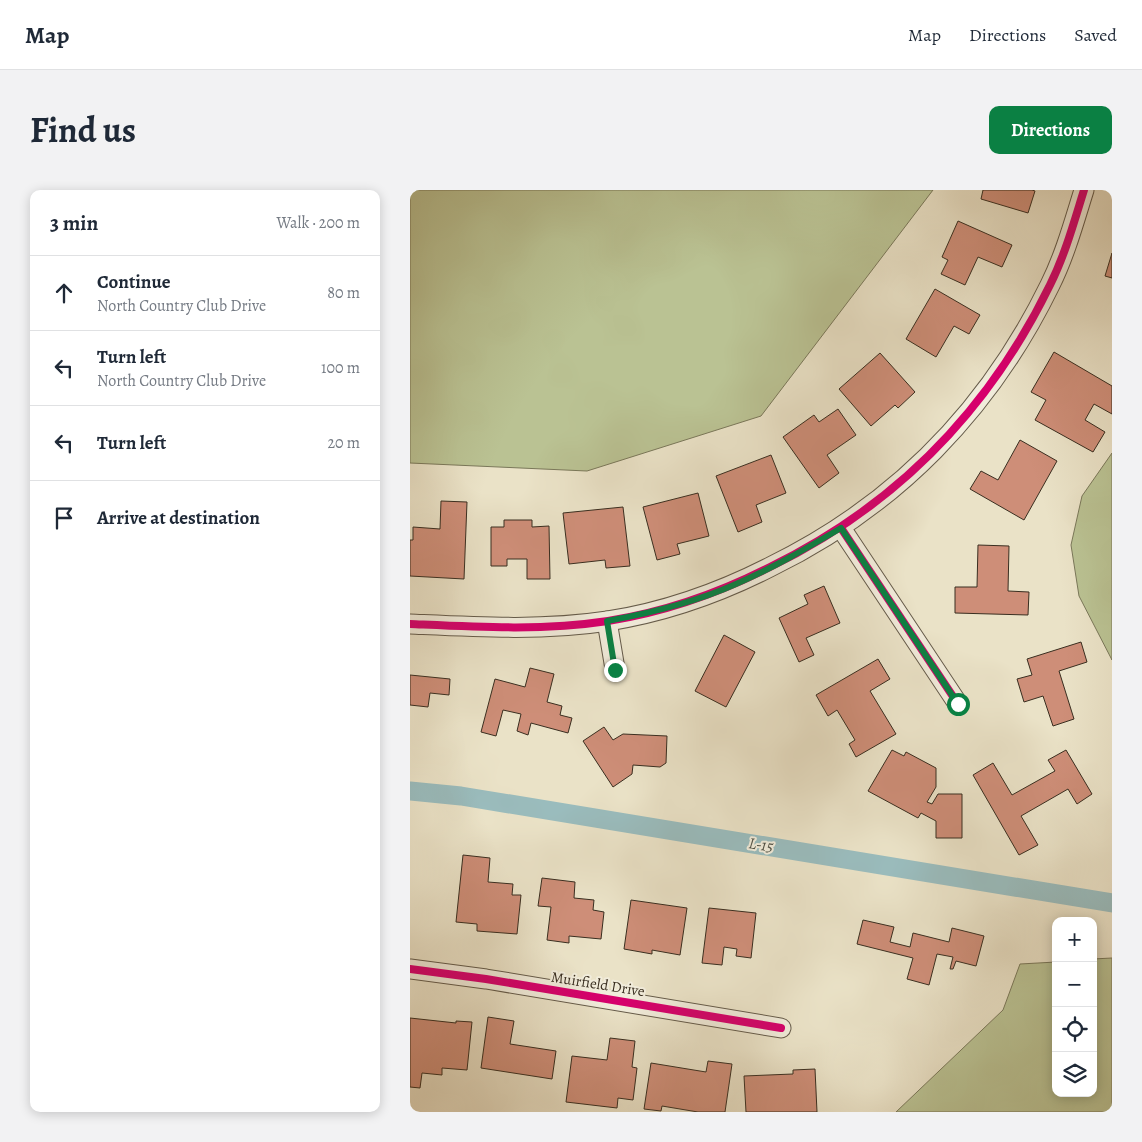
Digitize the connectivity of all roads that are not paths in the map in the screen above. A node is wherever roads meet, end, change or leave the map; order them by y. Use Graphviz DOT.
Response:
graph roads {
  1 [pos="1084,190"];
  2 [pos="841,528"];
  3 [pos="607,621"];
  4 [pos="410,624"];
  5 [pos="615,670"];
  6 [pos="958,704"];
  7 [pos="410,969"];
  8 [pos="781,1028"];
  1 -- 2 [label="street"];
  2 -- 3 [label="street"];
  2 -- 6 [label="street"];
  3 -- 4 [label="street"];
  3 -- 5 [label="street"];
  7 -- 8 [label="street, Muirfield Drive"];
}
